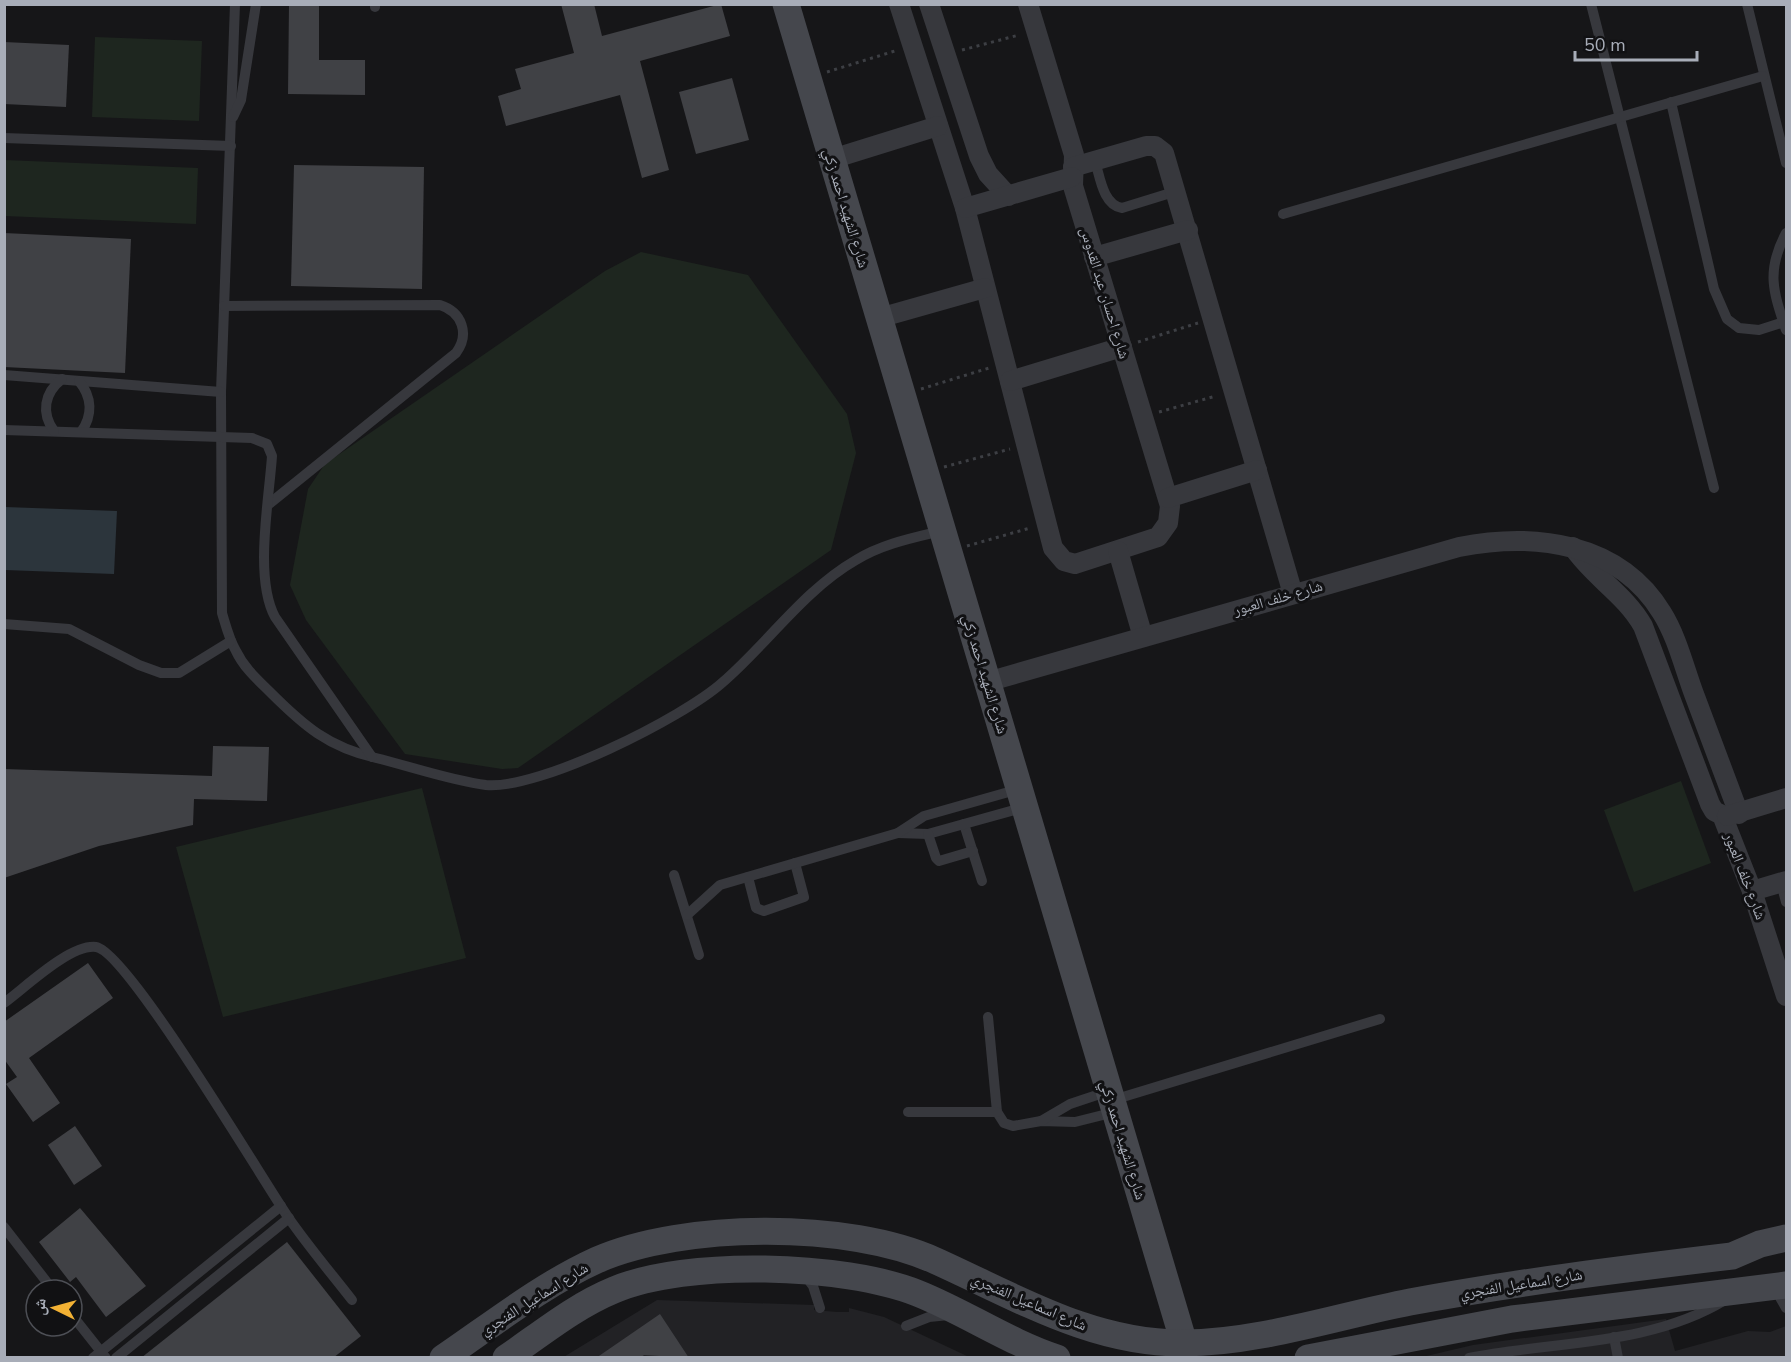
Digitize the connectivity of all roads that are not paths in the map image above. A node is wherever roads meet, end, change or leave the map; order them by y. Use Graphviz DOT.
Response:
graph roads {
  1 [pos="236,4"];
  2 [pos="256,4"];
  3 [pos="786,4"];
  4 [pos="900,4"];
  5 [pos="928,4"];
  6 [pos="1028,4"];
  7 [pos="1591,4"];
  8 [pos="1747,4"];
  9 [pos="1763,76"];
  10 [pos="1671,102"];
  11 [pos="1620,117"];
  12 [pos="231,120"];
  13 [pos="938,126"];
  14 [pos="4,138"];
  15 [pos="231,146"];
  16 [pos="832,159"];
  17 [pos="1095,161"];
  18 [pos="1786,163"];
  19 [pos="1073,172"];
  20 [pos="1177,191"];
  21 [pos="1008,196"];
  22 [pos="965,208"];
  23 [pos="1283,214"];
  24 [pos="1188,230"];
  25 [pos="1786,233"];
  26 [pos="1094,257"];
  27 [pos="986,288"];
  28 [pos="224,306"];
  29 [pos="879,318"];
  30 [pos="1785,326"];
  31 [pos="1122,347"];
  32 [pos="1007,372"];
  33 [pos="4,375"];
  34 [pos="62,380"];
  35 [pos="79,381"];
  36 [pos="221,392"];
  37 [pos="4,430"];
  38 [pos="54,431"];
  39 [pos="81,432"];
  40 [pos="221,437"];
  41 [pos="1257,470"];
  42 [pos="1714,489"];
  43 [pos="1168,498"];
  44 [pos="268,504"];
  45 [pos="945,541"];
  46 [pos="1118,551"];
  47 [pos="1293,594"];
  48 [pos="4,624"];
  49 [pos="1143,637"];
  50 [pos="231,641"];
  51 [pos="987,682"];
  52 [pos="372,757"];
  53 [pos="1022,798"];
  54 [pos="1786,798"];
  55 [pos="1730,814"];
  56 [pos="964,824"];
  57 [pos="898,833"];
  58 [pos="928,834"];
  59 [pos="973,851"];
  60 [pos="795,863"];
  61 [pos="674,875"];
  62 [pos="748,877"];
  63 [pos="982,881"];
  64 [pos="1785,888"];
  65 [pos="1752,891"];
  66 [pos="687,915"];
  67 [pos="699,956"];
  68 [pos="1786,996"];
  69 [pos="4,1003"];
  70 [pos="988,1017"];
  71 [pos="1380,1019"];
  72 [pos="1112,1101"];
  73 [pos="908,1112"];
  74 [pos="997,1112"];
  75 [pos="1041,1121"];
  76 [pos="281,1206"];
  77 [pos="289,1218"];
  78 [pos="4,1227"];
  79 [pos="1786,1238"];
  80 [pos="1732,1256"];
  81 [pos="1786,1256"];
  82 [pos="801,1271"];
  83 [pos="44,1278"];
  84 [pos="1741,1290"];
  85 [pos="1782,1293"];
  86 [pos="352,1300"];
  87 [pos="820,1308"];
  88 [pos="961,1315"];
  89 [pos="906,1326"];
  90 [pos="84,1332"];
  91 [pos="1614,1337"];
  92 [pos="1184,1343"];
  93 [pos="100,1355"];
  94 [pos="516,1355"];
  95 [pos="1047,1356"];
  96 [pos="116,1358"];
  97 [pos="443,1358"];
  98 [pos="1308,1358"];
  99 [pos="1469,1358"];
  100 [pos="1618,1358"];
  1 -- 12 [label="lane"];
  2 -- 12 [label="lane"];
  3 -- 16 [label="main road, شارع الشهيد احمد زكي"];
  4 -- 13 [label="street"];
  5 -- 21 [label="street"];
  6 -- 19 [label="street, شارع احسان عبد القدوس"];
  7 -- 11 [label="lane"];
  8 -- 9 [label="lane"];
  9 -- 10 [label="lane"];
  9 -- 18 [label="lane"];
  10 -- 11 [label="lane"];
  10 -- 30 [label="lane"];
  11 -- 23 [label="lane"];
  11 -- 42 [label="lane"];
  12 -- 15 [label="lane"];
  13 -- 16 [label="street"];
  13 -- 22 [label="street"];
  14 -- 15 [label="lane"];
  15 -- 28 [label="lane"];
  16 -- 29 [label="main road, شارع الشهيد احمد زكي"];
  17 -- 19 [label="street"];
  17 -- 20 [label="street"];
  17 -- 20 [label="lane"];
  19 -- 21 [label="street"];
  19 -- 26 [label="street, شارع احسان عبد القدوس"];
  20 -- 24 [label="street"];
  21 -- 22 [label="street"];
  22 -- 27 [label="street"];
  24 -- 26 [label="street"];
  24 -- 41 [label="street"];
  25 -- 30 [label="lane"];
  26 -- 31 [label="street, شارع احسان عبد القدوس"];
  27 -- 29 [label="street"];
  27 -- 32 [label="street"];
  28 -- 36 [label="lane"];
  28 -- 44 [label="lane"];
  29 -- 45 [label="main road, شارع الشهيد احمد زكي"];
  31 -- 32 [label="street"];
  31 -- 43 [label="street, شارع احسان عبد القدوس"];
  32 -- 46 [label="street, شارع احسان عبد القدوس"];
  33 -- 34 [label="lane"];
  34 -- 35 [label="lane"];
  34 -- 38 [label="lane"];
  35 -- 36 [label="lane"];
  35 -- 39 [label="lane"];
  36 -- 40 [label="lane"];
  37 -- 38 [label="lane"];
  38 -- 39 [label="lane"];
  39 -- 40 [label="lane"];
  40 -- 44 [label="lane"];
  40 -- 50 [label="lane"];
  41 -- 43 [label="street"];
  41 -- 47 [label="street"];
  43 -- 46 [label="street, شارع احسان عبد القدوس"];
  44 -- 52 [label="lane"];
  45 -- 51 [label="main road, شارع الشهيد احمد زكي"];
  45 -- 52 [label="lane"];
  46 -- 49 [label="street"];
  47 -- 49 [label="street, شارع خلف العبور"];
  47 -- 55 [label="street, شارع خلف العبور"];
  48 -- 50 [label="lane"];
  49 -- 51 [label="street, شارع خلف العبور"];
  50 -- 52 [label="lane"];
  51 -- 53 [label="main road, شارع الشهيد احمد زكي"];
  53 -- 56 [label="lane"];
  53 -- 57 [label="lane"];
  53 -- 72 [label="main road, شارع الشهيد احمد زكي"];
  54 -- 55 [label="street"];
  55 -- 65 [label="street, شارع خلف العبور"];
  56 -- 58 [label="lane"];
  56 -- 59 [label="lane"];
  57 -- 58 [label="lane"];
  57 -- 60 [label="lane"];
  58 -- 59 [label="lane"];
  59 -- 63 [label="lane"];
  60 -- 62 [label="lane"];
  60 -- 62 [label="lane"];
  61 -- 66 [label="lane"];
  62 -- 66 [label="lane"];
  64 -- 65 [label="street"];
  65 -- 68 [label="street, شارع خلف العبور"];
  66 -- 67 [label="lane"];
  69 -- 76 [label="lane"];
  70 -- 74 [label="lane"];
  71 -- 72 [label="lane"];
  72 -- 75 [label="lane"];
  72 -- 75 [label="lane"];
  72 -- 92 [label="main road, شارع الشهيد احمد زكي"];
  73 -- 74 [label="lane"];
  74 -- 75 [label="lane"];
  76 -- 77 [label="lane"];
  76 -- 93 [label="lane"];
  77 -- 86 [label="lane"];
  77 -- 96 [label="lane"];
  78 -- 83 [label="lane"];
  79 -- 80 [label="main road, شارع اسماعيل الفنجري"];
  80 -- 81 [label="main road"];
  80 -- 92 [label="main road, شارع اسماعيل الفنجري"];
  82 -- 87 [label="lane"];
  82 -- 88 [label="main road"];
  82 -- 94 [label="main road"];
  84 -- 85 [label="main road"];
  84 -- 91 [label="lane"];
  84 -- 98 [label="main road"];
  88 -- 89 [label="lane"];
  88 -- 95 [label="main road"];
  90 -- 93 [label="lane"];
  91 -- 99 [label="lane"];
  91 -- 100 [label="lane"];
  92 -- 97 [label="main road, شارع اسماعيل الفنجري"];
}
